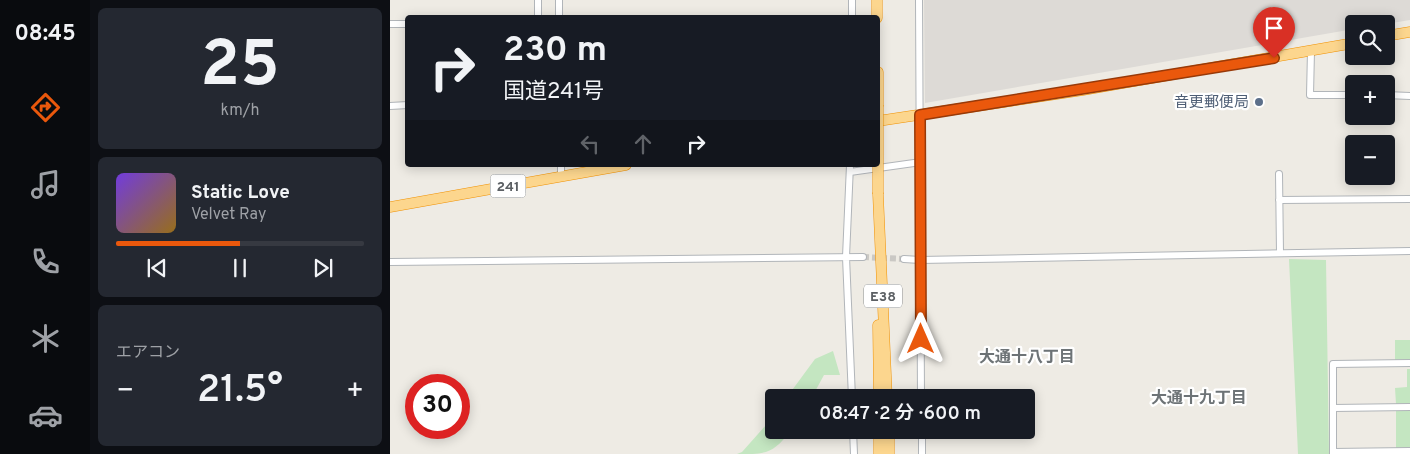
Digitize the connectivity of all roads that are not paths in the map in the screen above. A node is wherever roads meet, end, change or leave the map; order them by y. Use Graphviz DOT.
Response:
graph roads {
  1 [pos="538,0"];
  2 [pos="559,0"];
  3 [pos="852,0"];
  4 [pos="877,0"];
  5 [pos="919,0"];
  6 [pos="538,15"];
  7 [pos="559,15"];
  8 [pos="852,15"];
  9 [pos="877,15"];
  10 [pos="390,24"];
  11 [pos="405,24"];
  12 [pos="1410,32"];
  13 [pos="1395,34"];
  14 [pos="1345,45"];
  15 [pos="1311,52"];
  16 [pos="1345,95"];
  17 [pos="1395,96"];
  18 [pos="1410,96"];
  19 [pos="390,106"];
  20 [pos="405,106"];
  21 [pos="920,115"];
  22 [pos="880,121"];
  23 [pos="921,162"];
  24 [pos="880,165"];
  25 [pos="561,167"];
  26 [pos="615,167"];
  27 [pos="878,167"];
  28 [pos="850,168"];
  29 [pos="1279,174"];
  30 [pos="561,177"];
  31 [pos="878,194"];
  32 [pos="1410,199"];
  33 [pos="1279,200"];
  34 [pos="390,207"];
  35 [pos="1410,251"];
  36 [pos="1280,253"];
  37 [pos="846,256"];
  38 [pos="863,257"];
  39 [pos="904,259"];
  40 [pos="920,260"];
  41 [pos="390,262"];
  42 [pos="1410,363"];
  43 [pos="852,389"];
  44 [pos="879,389"];
  45 [pos="887,389"];
  46 [pos="921,389"];
  47 [pos="1410,407"];
  48 [pos="1333,408"];
  49 [pos="853,439"];
  50 [pos="879,439"];
  51 [pos="888,439"];
  52 [pos="922,439"];
  53 [pos="1410,451"];
  54 [pos="1333,453"];
  55 [pos="854,454"];
  56 [pos="879,454"];
  57 [pos="889,454"];
  58 [pos="922,454"];
  1 -- 6 [label="street"];
  2 -- 7 [label="street"];
  3 -- 8 [label="street"];
  4 -- 9 [label="highway"];
  5 -- 21 [label="street"];
  10 -- 11 [label="street"];
  12 -- 13 [label="highway"];
  14 -- 15 [label="highway"];
  15 -- 16 [label="street"];
  15 -- 21 [label="highway"];
  17 -- 18 [label="street"];
  19 -- 20 [label="street"];
  21 -- 22 [label="highway"];
  21 -- 23 [label="street"];
  23 -- 24 [label="street"];
  23 -- 40 [label="street"];
  25 -- 30 [label="street"];
  26 -- 30 [label="highway, 241"];
  27 -- 31 [label="highway, E38, bridge"];
  28 -- 37 [label="street"];
  29 -- 33 [label="street"];
  30 -- 34 [label="highway, 241"];
  31 -- 44 [label="highway, E38"];
  31 -- 45 [label="highway, E38"];
  32 -- 33 [label="street"];
  33 -- 36 [label="street"];
  35 -- 36 [label="street"];
  36 -- 40 [label="street"];
  37 -- 38 [label="street"];
  37 -- 41 [label="street"];
  37 -- 43 [label="street"];
  39 -- 40 [label="street"];
  40 -- 46 [label="street"];
  42 -- 48 [label="street"];
  47 -- 48 [label="street"];
  48 -- 54 [label="street"];
  49 -- 55 [label="street"];
  50 -- 56 [label="highway"];
  51 -- 57 [label="highway"];
  52 -- 58 [label="street"];
  53 -- 54 [label="street"];
}
